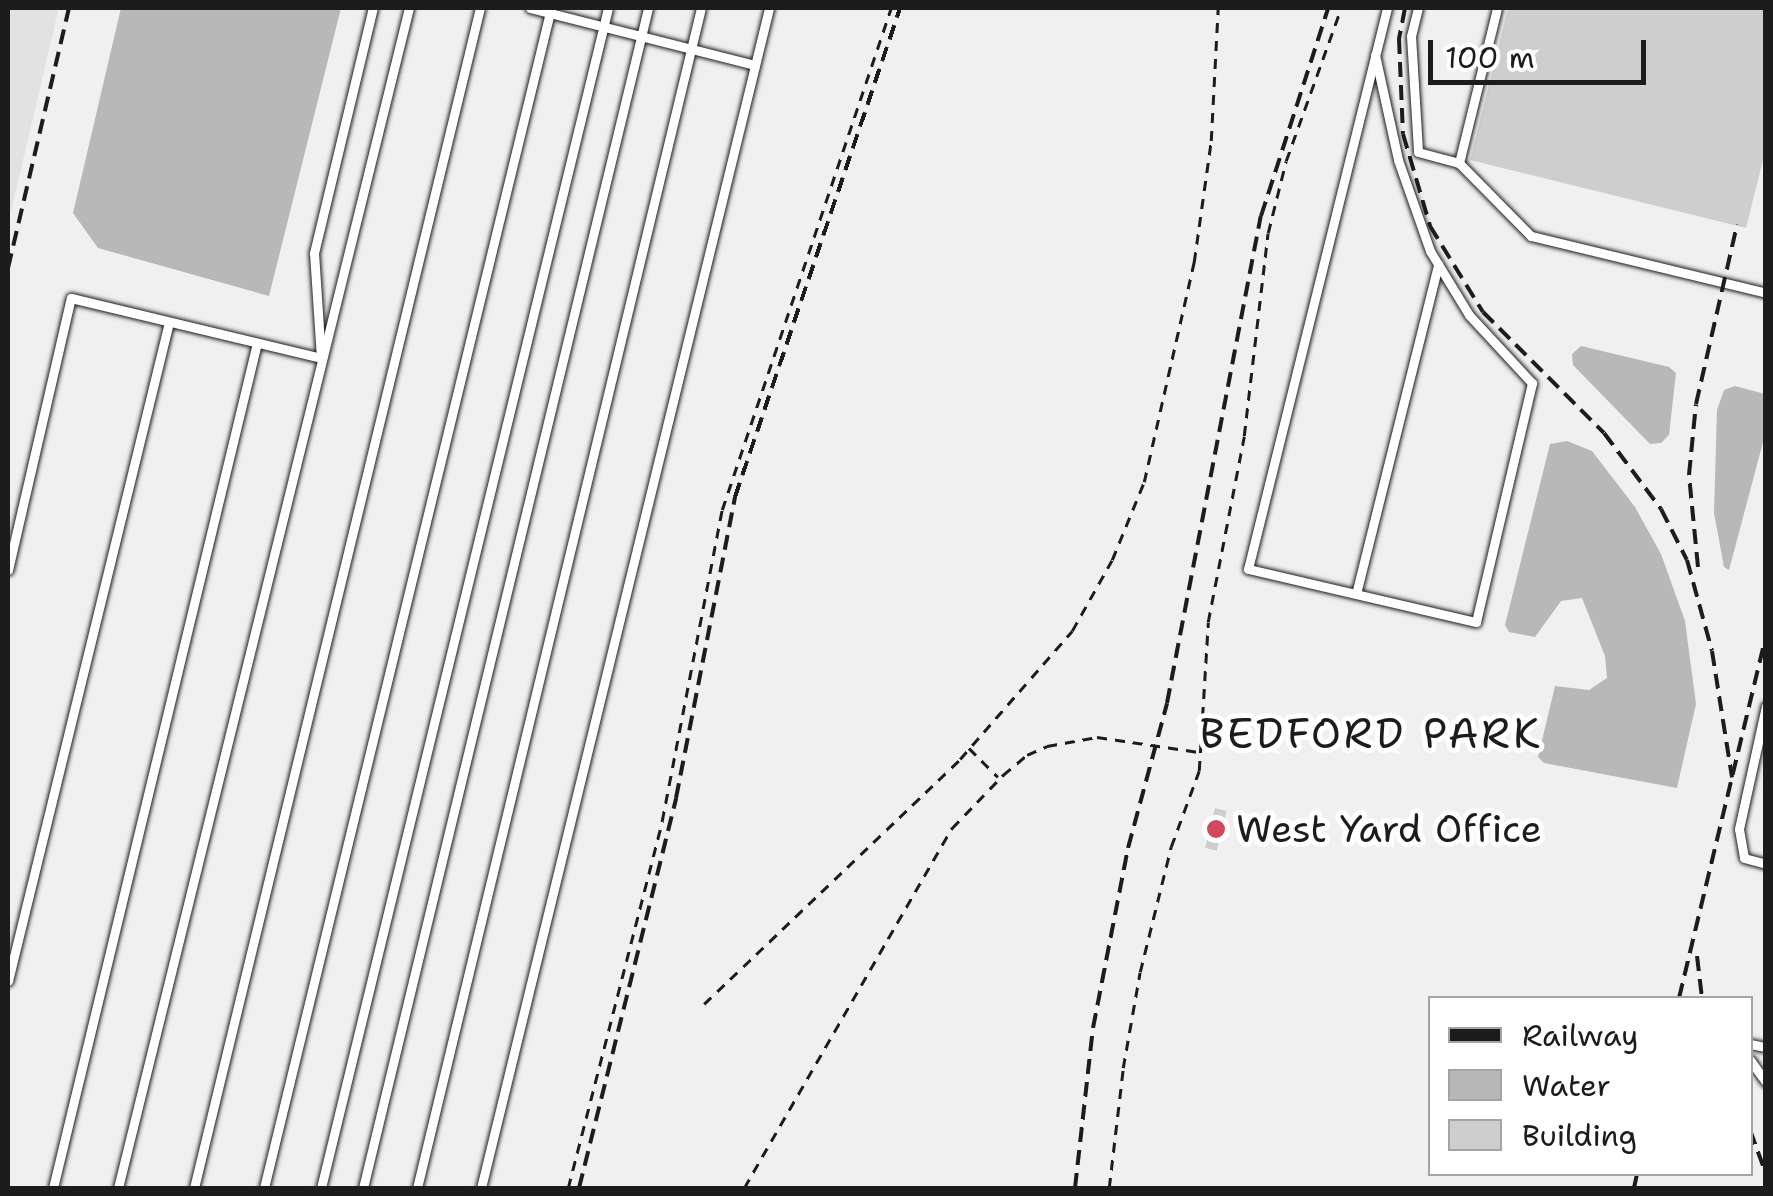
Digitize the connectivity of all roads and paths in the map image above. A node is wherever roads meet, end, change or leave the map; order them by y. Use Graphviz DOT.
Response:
graph roads {
  1 [pos="373,8"];
  2 [pos="409,8"];
  3 [pos="480,8"];
  4 [pos="530,8"];
  5 [pos="608,8"];
  6 [pos="648,8"];
  7 [pos="701,8"];
  8 [pos="769,8"];
  9 [pos="890,8"];
  10 [pos="1218,8"];
  11 [pos="1341,8"];
  12 [pos="1387,8"];
  13 [pos="1418,8"];
  14 [pos="1497,8"];
  15 [pos="550,10"];
  16 [pos="603,26"];
  17 [pos="641,36"];
  18 [pos="691,49"];
  19 [pos="1375,56"];
  20 [pos="755,65"];
  21 [pos="1459,163"];
  22 [pos="1438,264"];
  23 [pos="1766,293"];
  24 [pos="169,322"];
  25 [pos="257,343"];
  26 [pos="321,358"];
  27 [pos="8,570"];
  28 [pos="1356,594"];
  29 [pos="1766,706"];
  30 [pos="970,748"];
  31 [pos="1199,752"];
  32 [pos="999,778"];
  33 [pos="1766,864"];
  34 [pos="8,981"];
  35 [pos="704,1004"];
  36 [pos="53,1188"];
  37 [pos="118,1188"];
  38 [pos="194,1188"];
  39 [pos="264,1188"];
  40 [pos="321,1188"];
  41 [pos="363,1188"];
  42 [pos="417,1188"];
  43 [pos="481,1188"];
  44 [pos="568,1188"];
  45 [pos="744,1188"];
  46 [pos="1109,1188"];
  1 -- 26 [label="lane"];
  2 -- 26 [label="lane"];
  3 -- 38 [label="lane"];
  4 -- 15 [label="lane"];
  5 -- 16 [label="lane"];
  6 -- 17 [label="lane"];
  7 -- 18 [label="lane"];
  8 -- 20 [label="lane"];
  9 -- 44 [label="path"];
  10 -- 30 [label="path"];
  11 -- 31 [label="path"];
  12 -- 19 [label="lane"];
  13 -- 21 [label="lane"];
  14 -- 21 [label="lane"];
  15 -- 16 [label="lane"];
  15 -- 39 [label="lane"];
  16 -- 17 [label="lane"];
  16 -- 40 [label="lane"];
  17 -- 18 [label="lane"];
  17 -- 41 [label="lane"];
  18 -- 20 [label="lane"];
  18 -- 42 [label="lane"];
  19 -- 22 [label="lane"];
  19 -- 28 [label="lane"];
  20 -- 43 [label="lane"];
  21 -- 23 [label="lane"];
  22 -- 28 [label="lane"];
  22 -- 28 [label="lane"];
  24 -- 25 [label="lane"];
  24 -- 27 [label="lane"];
  24 -- 34 [label="lane"];
  25 -- 26 [label="lane"];
  25 -- 36 [label="lane"];
  26 -- 37 [label="lane"];
  29 -- 33 [label="lane"];
  30 -- 32 [label="path"];
  30 -- 35 [label="path"];
  31 -- 32 [label="path"];
  31 -- 46 [label="path"];
  32 -- 45 [label="path"];
}
